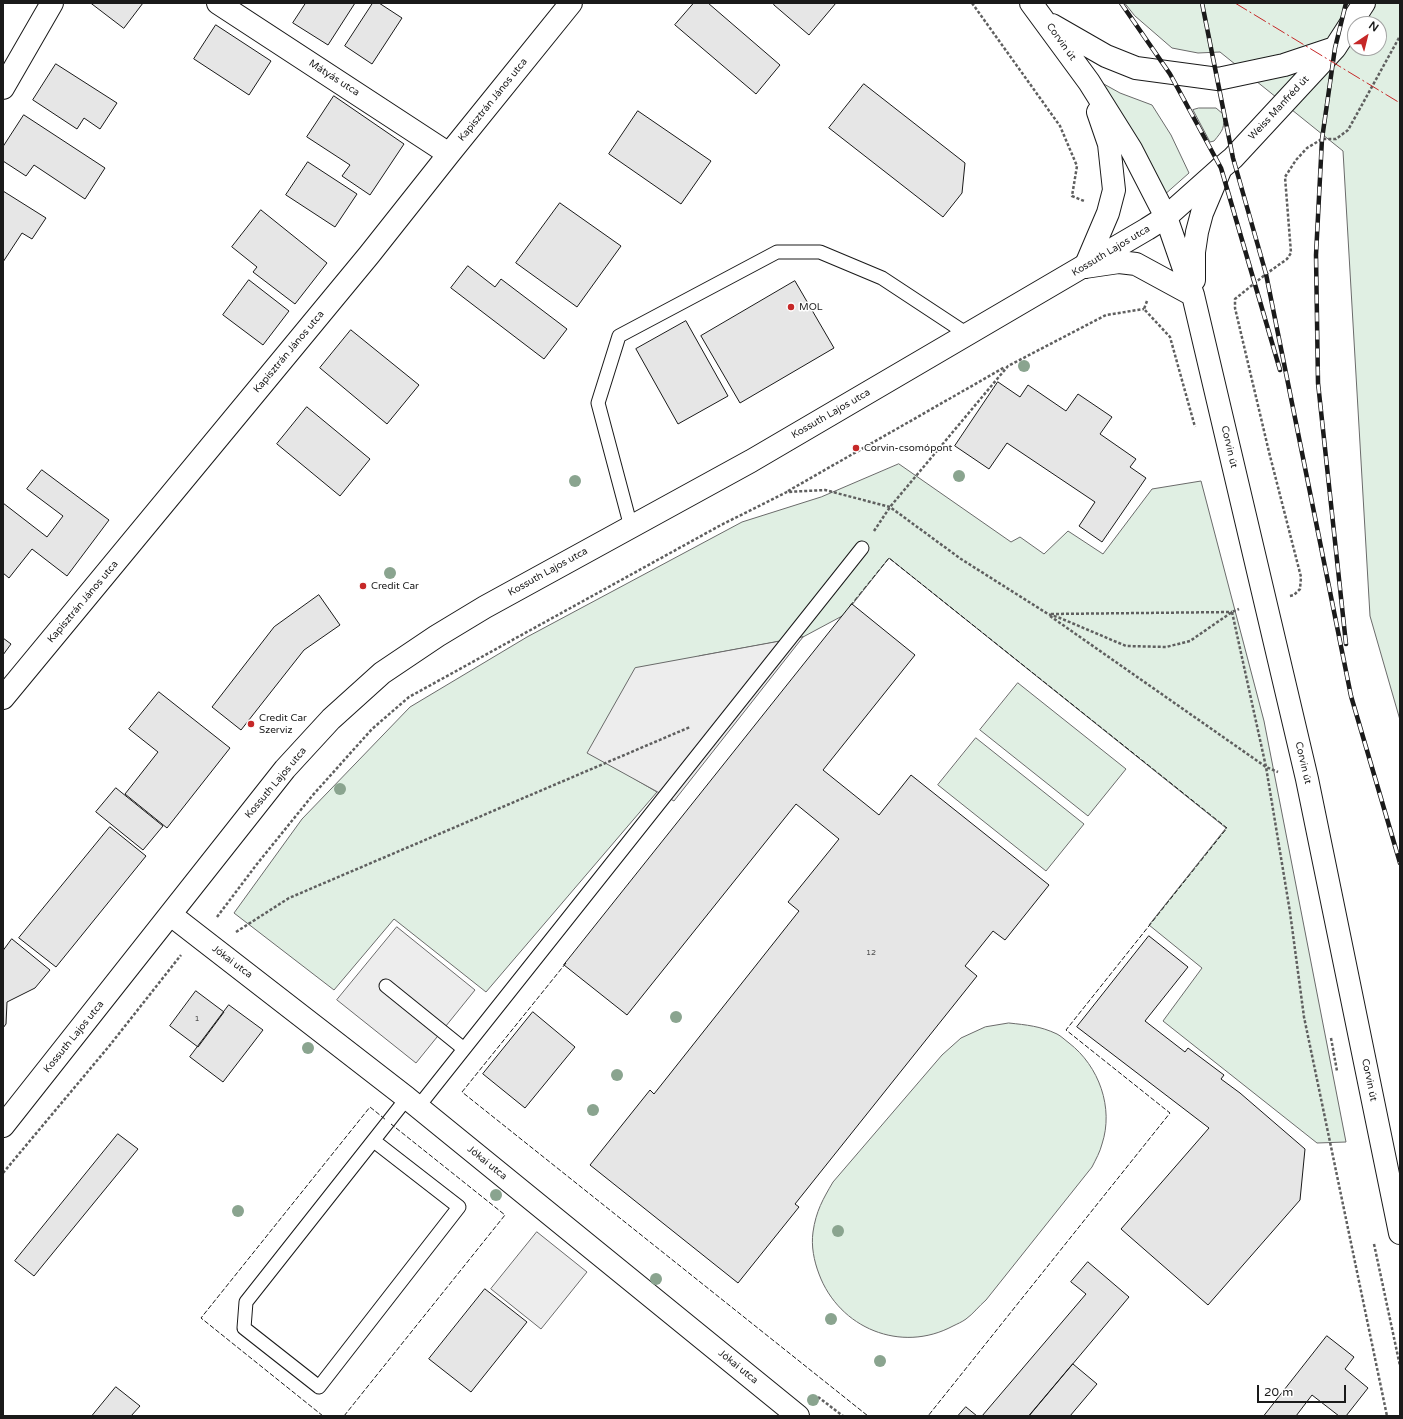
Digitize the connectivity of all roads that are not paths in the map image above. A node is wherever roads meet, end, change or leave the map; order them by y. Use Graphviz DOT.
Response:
graph roads {
  1 [pos="52,3"];
  2 [pos="218,3"];
  3 [pos="571,3"];
  4 [pos="1031,3"];
  5 [pos="1364,3"];
  6 [pos="1046,22"];
  7 [pos="1336,48"];
  8 [pos="1089,82"];
  9 [pos="3,88"];
  10 [pos="449,154"];
  11 [pos="1221,168"];
  12 [pos="1166,216"];
  13 [pos="1085,267"];
  14 [pos="1193,295"];
  15 [pos="967,334"];
  16 [pos="631,527"];
  17 [pos="862,548"];
  18 [pos="3,698"];
  19 [pos="171,915"];
  20 [pos="386,986"];
  21 [pos="464,1049"];
  22 [pos="412,1102"];
  23 [pos="3,1126"];
  24 [pos="374,1140"];
  25 [pos="1400,1233"];
  26 [pos="798,1416"];
  1 -- 9 [label="street"];
  2 -- 10 [label="street, Mátyás utca"];
  3 -- 10 [label="street, Kapisztrán János utca"];
  4 -- 6 [label="street, Corvin út"];
  5 -- 7 [label="street, Weiss Manfréd út"];
  6 -- 7 [label="street, Weiss Manfréd út"];
  6 -- 8 [label="street, Corvin út"];
  7 -- 11 [label="street, Weiss Manfréd út"];
  8 -- 12 [label="street, Corvin út"];
  8 -- 13 [label="street"];
  10 -- 18 [label="street, Kapisztrán János utca"];
  11 -- 12 [label="street, Kossuth Lajos utca"];
  11 -- 14 [label="street"];
  12 -- 13 [label="street, Kossuth Lajos utca"];
  12 -- 14 [label="street, Corvin út"];
  13 -- 14 [label="street"];
  13 -- 15 [label="street, Kossuth Lajos utca"];
  14 -- 25 [label="street, Corvin út"];
  15 -- 16 [label="street, Kossuth Lajos utca"];
  15 -- 16 [label="lane"];
  16 -- 19 [label="street, Kossuth Lajos utca"];
  17 -- 21 [label="lane"];
  19 -- 22 [label="street, Jókai utca"];
  19 -- 23 [label="street, Kossuth Lajos utca"];
  20 -- 21 [label="lane"];
  21 -- 22 [label="lane"];
  22 -- 24 [label="lane"];
  22 -- 26 [label="street, Jókai utca"];
  24 -- 24 [label="lane"];
}
